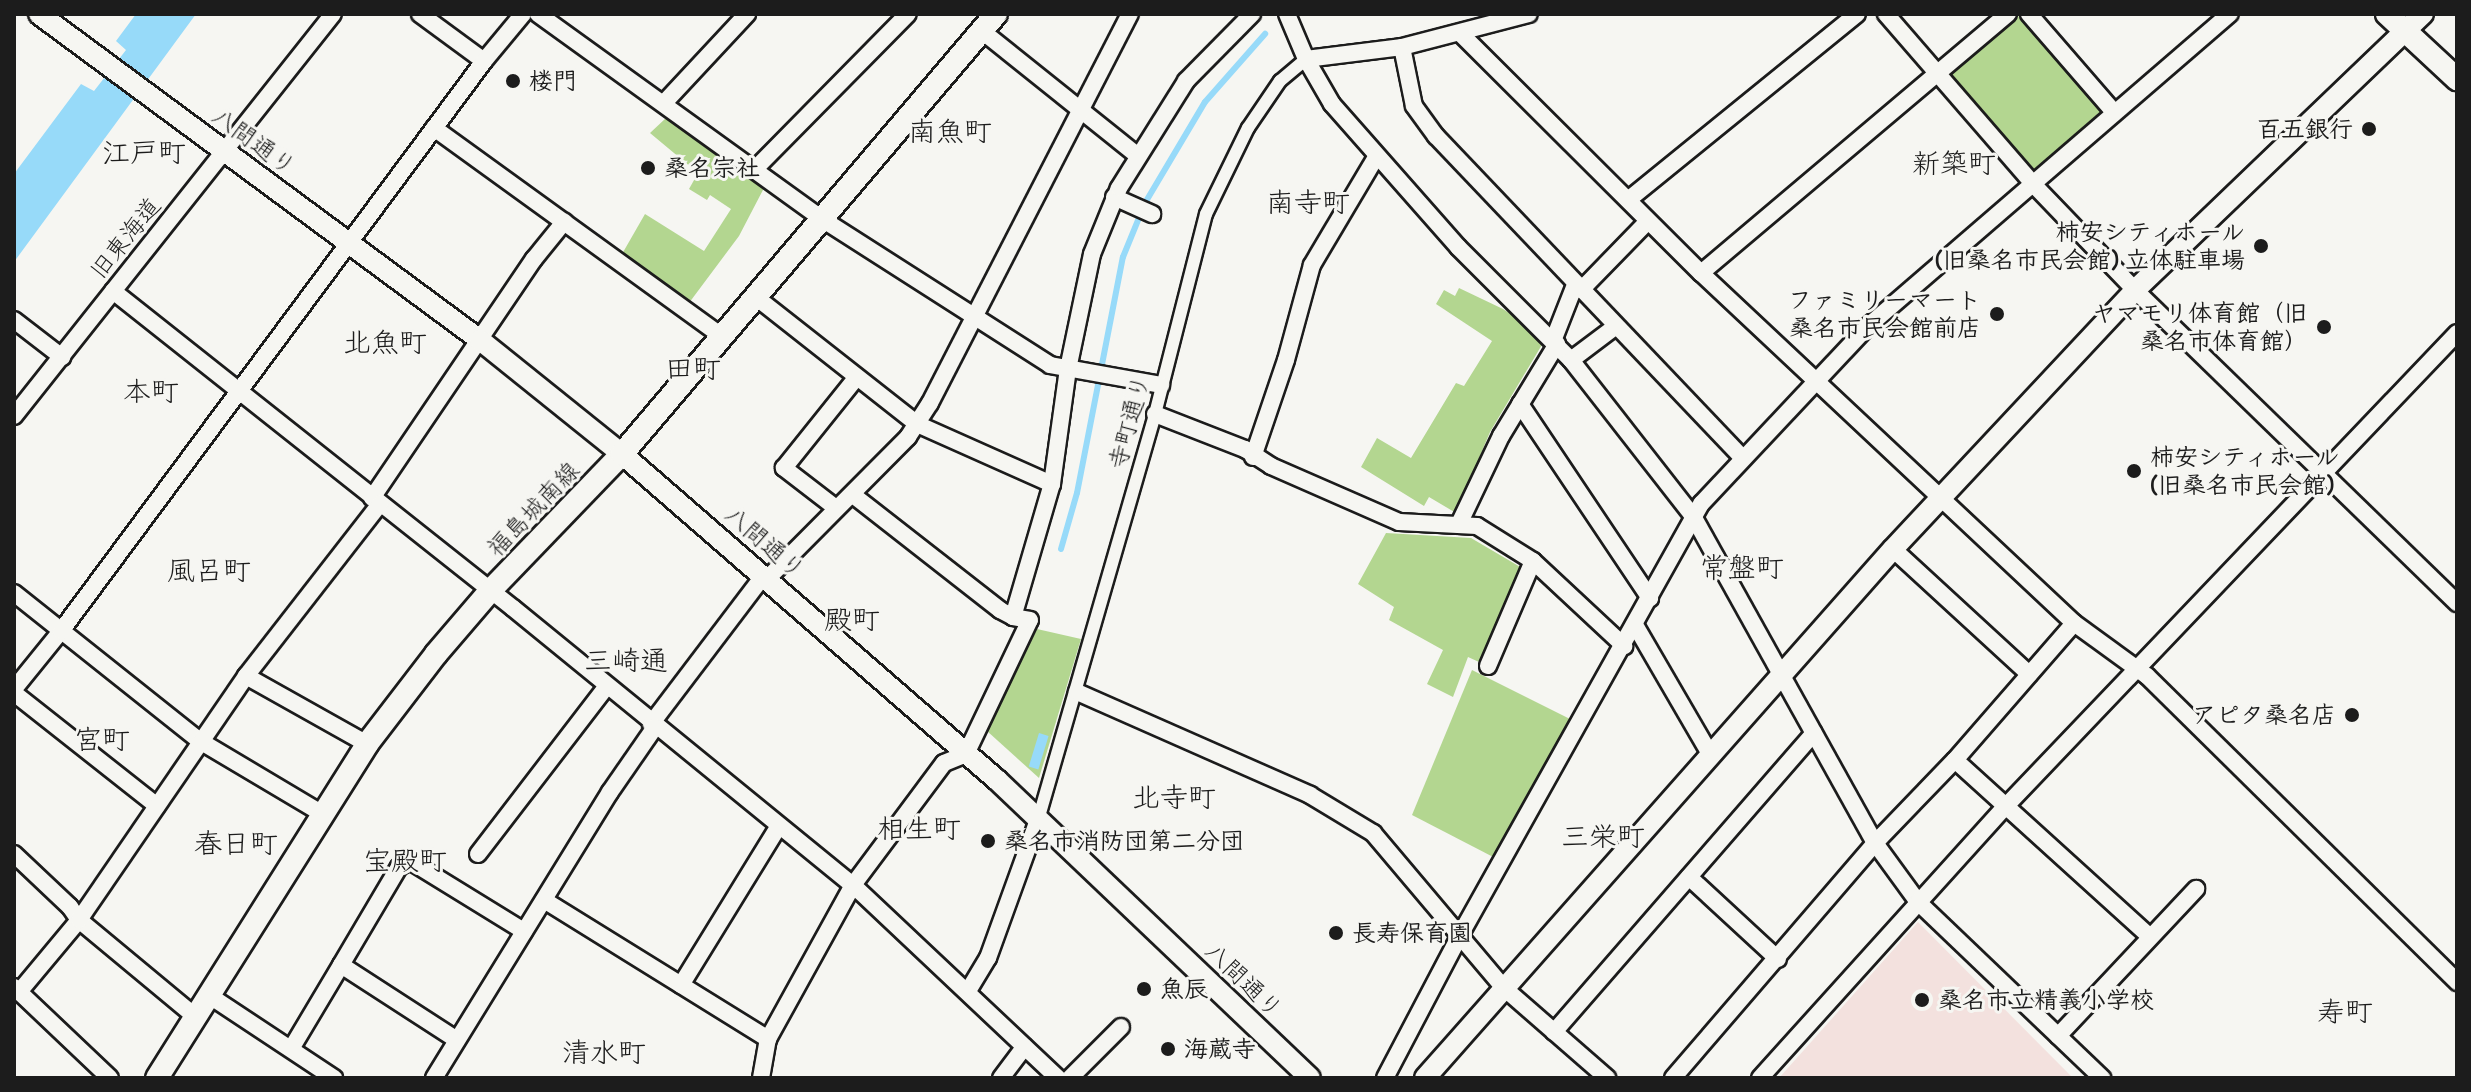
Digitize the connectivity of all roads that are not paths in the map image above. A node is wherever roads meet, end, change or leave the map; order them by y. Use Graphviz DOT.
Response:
graph roads {
  1 [pos="39,14"];
  2 [pos="333,14"];
  3 [pos="420,14"];
  4 [pos="523,14"];
  5 [pos="538,14"];
  6 [pos="747,14"];
  7 [pos="908,14"];
  8 [pos="1130,14"];
  9 [pos="1252,14"];
  10 [pos="1287,14"];
  11 [pos="1529,14"];
  12 [pos="1857,14"];
  13 [pos="1886,14"];
  14 [pos="2008,14"];
  15 [pos="2029,14"];
  16 [pos="2230,14"];
  17 [pos="2387,14"];
  18 [pos="2423,14"];
  19 [pos="989,22"];
  20 [pos="2405,31"];
  21 [pos="1461,34"];
  22 [pos="1402,47"];
  23 [pos="1306,59"];
  24 [pos="484,61"];
  25 [pos="1938,74"];
  26 [pos="2457,79"];
  27 [pos="664,103"];
  28 [pos="1082,111"];
  29 [pos="2114,112"];
  30 [pos="434,128"];
  31 [pos="224,151"];
  32 [pos="1138,156"];
  33 [pos="1376,157"];
  34 [pos="756,168"];
  35 [pos="2034,185"];
  36 [pos="1114,197"];
  37 [pos="1628,200"];
  38 [pos="1144,210"];
  39 [pos="822,219"];
  40 [pos="1648,221"];
  41 [pos="564,222"];
  42 [pos="348,243"];
  43 [pos="1701,273"];
  44 [pos="1578,287"];
  45 [pos="2135,290"];
  46 [pos="113,291"];
  47 [pos="757,298"];
  48 [pos="972,317"];
  49 [pos="14,320"];
  50 [pos="1615,327"];
  51 [pos="2457,333"];
  52 [pos="723,337"];
  53 [pos="480,340"];
  54 [pos="1555,342"];
  55 [pos="62,357"];
  56 [pos="1571,360"];
  57 [pos="1073,369"];
  58 [pos="856,378"];
  59 [pos="1815,380"];
  60 [pos="1161,385"];
  61 [pos="239,391"];
  62 [pos="1520,404"];
  63 [pos="1155,414"];
  64 [pos="14,416"];
  65 [pos="917,424"];
  66 [pos="622,454"];
  67 [pos="1253,457"];
  68 [pos="1743,458"];
  69 [pos="2323,471"];
  70 [pos="1052,484"];
  71 [pos="853,495"];
  72 [pos="1941,497"];
  73 [pos="376,501"];
  74 [pos="836,508"];
  75 [pos="1693,516"];
  76 [pos="1459,524"];
  77 [pos="1893,549"];
  78 [pos="1533,561"];
  79 [pos="766,576"];
  80 [pos="490,591"];
  81 [pos="14,593"];
  82 [pos="1650,598"];
  83 [pos="2457,603"];
  84 [pos="1013,617"];
  85 [pos="2074,623"];
  86 [pos="1635,625"];
  87 [pos="61,631"];
  88 [pos="1624,646"];
  89 [pos="1488,666"];
  90 [pos="2136,671"];
  91 [pos="1782,674"];
  92 [pos="2029,674"];
  93 [pos="246,676"];
  94 [pos="607,686"];
  95 [pos="14,691"];
  96 [pos="1077,692"];
  97 [pos="653,725"];
  98 [pos="1814,733"];
  99 [pos="200,741"];
  100 [pos="367,744"];
  101 [pos="966,754"];
  102 [pos="1710,754"];
  103 [pos="1955,760"];
  104 [pos="157,806"];
  105 [pos="2005,807"];
  106 [pos="323,814"];
  107 [pos="1038,820"];
  108 [pos="779,826"];
  109 [pos="1875,843"];
  110 [pos="14,854"];
  111 [pos="478,854"];
  112 [pos="1689,877"];
  113 [pos="853,885"];
  114 [pos="2196,889"];
  115 [pos="544,900"];
  116 [pos="1918,902"];
  117 [pos="79,920"];
  118 [pos="524,931"];
  119 [pos="1459,937"];
  120 [pos="2150,937"];
  121 [pos="1778,959"];
  122 [pos="341,965"];
  123 [pos="2457,982"];
  124 [pos="681,985"];
  125 [pos="1504,988"];
  126 [pos="16,990"];
  127 [pos="968,991"];
  128 [pos="210,996"];
  129 [pos="197,1018"];
  130 [pos="1121,1027"];
  131 [pos="1554,1032"];
  132 [pos="2058,1036"];
  133 [pos="768,1039"];
  134 [pos="457,1040"];
  135 [pos="1024,1047"];
  136 [pos="291,1049"];
  137 [pos="110,1078"];
  138 [pos="157,1078"];
  139 [pos="334,1078"];
  140 [pos="434,1078"];
  141 [pos="761,1078"];
  142 [pos="1001,1078"];
  143 [pos="1058,1078"];
  144 [pos="1070,1078"];
  145 [pos="1310,1078"];
  146 [pos="1385,1078"];
  147 [pos="1425,1078"];
  148 [pos="1607,1078"];
  149 [pos="1673,1078"];
  150 [pos="1760,1078"];
  151 [pos="2102,1078"];
  1 -- 31 [label="street, 八間通り"];
  2 -- 31 [label="street, 旧東海道"];
  3 -- 24 [label="street"];
  4 -- 24 [label="street"];
  5 -- 27 [label="street"];
  6 -- 27 [label="street"];
  7 -- 34 [label="street"];
  8 -- 28 [label="street"];
  9 -- 32 [label="street"];
  10 -- 23 [label="street"];
  11 -- 21 [label="street"];
  12 -- 37 [label="street"];
  13 -- 25 [label="street"];
  14 -- 25 [label="street"];
  15 -- 29 [label="street"];
  16 -- 29 [label="street"];
  17 -- 20 [label="main road"];
  18 -- 20 [label="street"];
  19 -- 28 [label="street"];
  19 -- 39 [label="main road, 福島城南線"];
  20 -- 26 [label="main road"];
  20 -- 45 [label="street"];
  21 -- 22 [label="street"];
  21 -- 37 [label="street"];
  22 -- 23 [label="street"];
  22 -- 44 [label="street"];
  23 -- 33 [label="street"];
  23 -- 60 [label="street, 寺町通り"];
  24 -- 30 [label="street"];
  25 -- 35 [label="street"];
  25 -- 43 [label="street"];
  27 -- 34 [label="street"];
  28 -- 32 [label="street"];
  28 -- 48 [label="street"];
  29 -- 35 [label="street"];
  30 -- 41 [label="street"];
  30 -- 42 [label="street"];
  31 -- 42 [label="street, 八間通り"];
  31 -- 46 [label="street, 旧東海道"];
  32 -- 36 [label="street"];
  33 -- 54 [label="street"];
  33 -- 67 [label="street"];
  34 -- 39 [label="street"];
  35 -- 45 [label="street"];
  35 -- 59 [label="street"];
  36 -- 38 [label="street"];
  36 -- 57 [label="street"];
  37 -- 40 [label="street"];
  39 -- 47 [label="main road, 福島城南線"];
  39 -- 48 [label="street"];
  40 -- 43 [label="street"];
  40 -- 44 [label="street"];
  41 -- 52 [label="street"];
  41 -- 53 [label="street"];
  42 -- 53 [label="street, 八間通り"];
  42 -- 61 [label="street"];
  43 -- 59 [label="street"];
  44 -- 50 [label="street"];
  44 -- 54 [label="street"];
  45 -- 69 [label="street"];
  45 -- 72 [label="street"];
  46 -- 55 [label="street, 旧東海道"];
  46 -- 61 [label="street"];
  47 -- 52 [label="main road, 福島城南線"];
  47 -- 58 [label="street"];
  48 -- 57 [label="street"];
  48 -- 65 [label="street"];
  49 -- 55 [label="street"];
  50 -- 56 [label="street"];
  50 -- 68 [label="street"];
  51 -- 69 [label="street"];
  52 -- 66 [label="main road, 福島城南線"];
  53 -- 66 [label="street, 八間通り"];
  53 -- 73 [label="street"];
  54 -- 56 [label="street"];
  54 -- 62 [label="street"];
  55 -- 64 [label="street, 旧東海道"];
  56 -- 75 [label="street"];
  57 -- 60 [label="street"];
  57 -- 70 [label="street"];
  58 -- 65 [label="street"];
  58 -- 74 [label="street"];
  59 -- 68 [label="street"];
  59 -- 72 [label="street"];
  60 -- 63 [label="street, 寺町通り"];
  61 -- 73 [label="street"];
  61 -- 87 [label="street"];
  62 -- 76 [label="street"];
  62 -- 82 [label="street"];
  63 -- 67 [label="street"];
  63 -- 96 [label="street, 寺町通り"];
  65 -- 70 [label="street"];
  65 -- 71 [label="street"];
  66 -- 79 [label="street, 八間通り"];
  66 -- 80 [label="main road, 福島城南線"];
  67 -- 76 [label="street"];
  68 -- 75 [label="street"];
  69 -- 83 [label="street"];
  69 -- 90 [label="street"];
  70 -- 84 [label="street"];
  71 -- 74 [label="street"];
  71 -- 84 [label="street"];
  72 -- 77 [label="street"];
  72 -- 85 [label="street"];
  73 -- 80 [label="street"];
  73 -- 93 [label="street"];
  74 -- 79 [label="street"];
  75 -- 82 [label="street"];
  75 -- 91 [label="street"];
  76 -- 78 [label="street"];
  77 -- 91 [label="street"];
  77 -- 92 [label="street"];
  78 -- 88 [label="street"];
  78 -- 89 [label="street"];
  79 -- 97 [label="street"];
  79 -- 101 [label="street, 八間通り"];
  80 -- 94 [label="street"];
  80 -- 100 [label="main road, 福島城南線"];
  81 -- 87 [label="street"];
  82 -- 86 [label="street"];
  84 -- 101 [label="street"];
  85 -- 90 [label="street"];
  85 -- 92 [label="street"];
  86 -- 88 [label="street"];
  86 -- 102 [label="street"];
  87 -- 95 [label="street"];
  87 -- 99 [label="street"];
  88 -- 119 [label="street"];
  90 -- 105 [label="street"];
  90 -- 123 [label="street"];
  91 -- 98 [label="street"];
  91 -- 102 [label="street"];
  92 -- 103 [label="street"];
  93 -- 99 [label="street"];
  93 -- 100 [label="street"];
  94 -- 97 [label="street"];
  94 -- 111 [label="street"];
  95 -- 104 [label="street"];
  96 -- 107 [label="street, 寺町通り"];
  96 -- 119 [label="street"];
  97 -- 108 [label="street"];
  97 -- 115 [label="street"];
  98 -- 109 [label="street"];
  98 -- 112 [label="street"];
  99 -- 104 [label="street"];
  99 -- 106 [label="street"];
  100 -- 106 [label="main road, 福島城南線"];
  101 -- 107 [label="street, 八間通り"];
  101 -- 113 [label="street"];
  102 -- 125 [label="street"];
  103 -- 105 [label="street"];
  103 -- 109 [label="street"];
  104 -- 117 [label="street"];
  105 -- 116 [label="street"];
  105 -- 120 [label="street"];
  106 -- 128 [label="main road, 福島城南線"];
  107 -- 127 [label="street"];
  107 -- 145 [label="street, 八間通り"];
  108 -- 113 [label="street"];
  108 -- 124 [label="street"];
  109 -- 116 [label="street"];
  109 -- 121 [label="street"];
  110 -- 117 [label="street"];
  112 -- 121 [label="street"];
  112 -- 131 [label="street"];
  113 -- 127 [label="street"];
  113 -- 133 [label="street"];
  114 -- 120 [label="street"];
  115 -- 118 [label="street"];
  115 -- 124 [label="street"];
  116 -- 132 [label="street"];
  116 -- 150 [label="street"];
  117 -- 126 [label="street"];
  117 -- 129 [label="street"];
  118 -- 122 [label="street"];
  118 -- 134 [label="street"];
  119 -- 125 [label="street"];
  119 -- 146 [label="street"];
  120 -- 132 [label="street"];
  121 -- 149 [label="street"];
  122 -- 134 [label="street"];
  122 -- 136 [label="street"];
  124 -- 133 [label="street"];
  125 -- 131 [label="street"];
  125 -- 147 [label="street"];
  126 -- 137 [label="street"];
  127 -- 135 [label="street"];
  128 -- 129 [label="main road, 福島城南線"];
  128 -- 136 [label="street"];
  129 -- 138 [label="main road, 福島城南線"];
  130 -- 144 [label="street"];
  131 -- 148 [label="street"];
  132 -- 151 [label="street"];
  133 -- 141 [label="street"];
  134 -- 140 [label="street"];
  135 -- 142 [label="street"];
  135 -- 143 [label="street"];
  136 -- 139 [label="street"];
}
